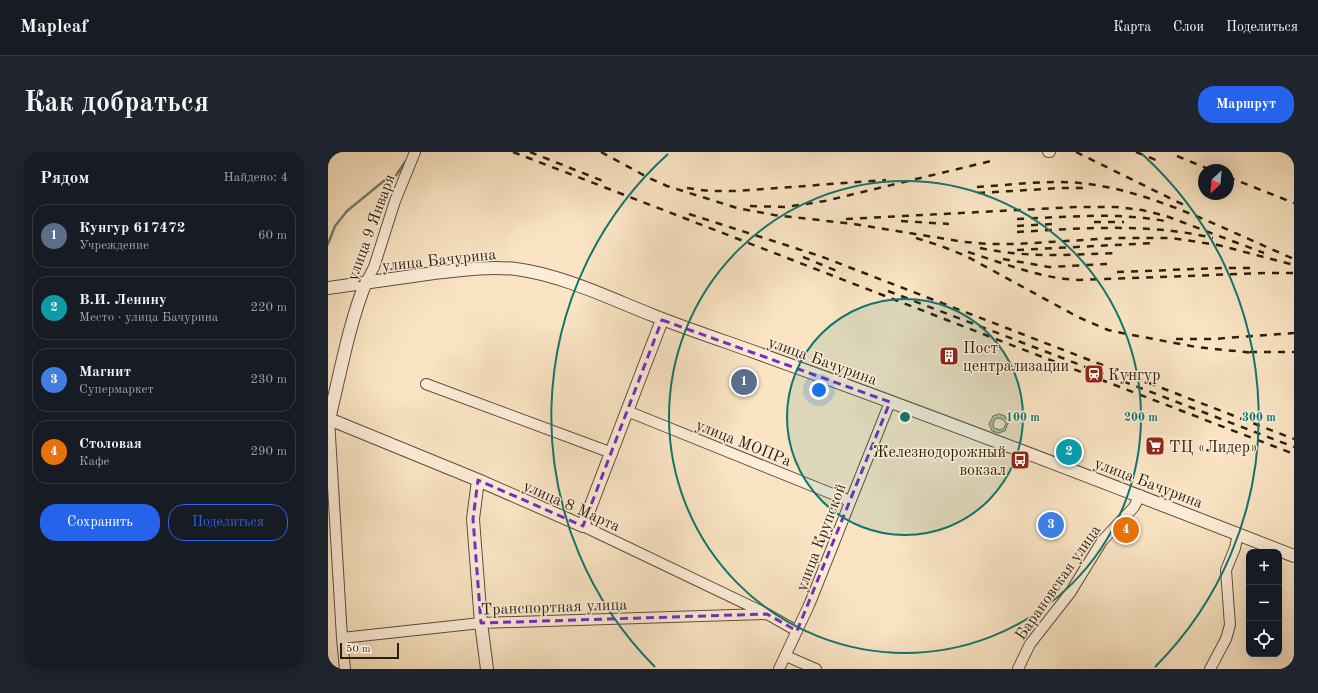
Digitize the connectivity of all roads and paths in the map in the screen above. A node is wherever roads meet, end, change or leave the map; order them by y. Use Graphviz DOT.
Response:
graph roads {
  1 [pos="415,152"];
  2 [pos="366,282"];
  3 [pos="328,288"];
  4 [pos="662,320"];
  5 [pos="426,384"];
  6 [pos="890,402"];
  7 [pos="627,411"];
  8 [pos="329,419"];
  9 [pos="612,453"];
  10 [pos="478,480"];
  11 [pos="1140,495"];
  12 [pos="850,501"];
  13 [pos="583,526"];
  14 [pos="1238,534"];
  15 [pos="1294,556"];
  16 [pos="767,614"];
  17 [pos="481,623"];
  18 [pos="797,631"];
  19 [pos="342,638"];
  20 [pos="786,656"];
  21 [pos="345,669"];
  22 [pos="487,669"];
  23 [pos="779,669"];
  24 [pos="816,669"];
  25 [pos="1018,669"];
  26 [pos="1210,669"];
  1 -- 2 [label="street, улица 9 Января"];
  2 -- 3 [label="street, улица Бачурина"];
  2 -- 4 [label="street, улица Бачурина"];
  2 -- 8 [label="street, улица 9 Января"];
  4 -- 6 [label="street, улица Бачурина"];
  4 -- 7 [label="street"];
  5 -- 9 [label="street"];
  6 -- 11 [label="street, улица Бачурина"];
  6 -- 12 [label="street, улица Крупской"];
  7 -- 9 [label="street"];
  7 -- 12 [label="street, улица МОПРа"];
  8 -- 10 [label="street, улица 8 Марта"];
  8 -- 19 [label="street, улица 9 Января"];
  9 -- 13 [label="street"];
  10 -- 13 [label="street, улица 8 Марта"];
  10 -- 17 [label="street"];
  11 -- 14 [label="street, улица Бачурина"];
  11 -- 25 [label="street, Барановская улица"];
  12 -- 18 [label="street, улица Крупской"];
  13 -- 16 [label="street, улица 8 Марта"];
  14 -- 15 [label="street, улица Бачурина"];
  14 -- 26 [label="street"];
  16 -- 17 [label="street, Транспортная улица"];
  16 -- 18 [label="street, улица 8 Марта"];
  17 -- 19 [label="street, Транспортная улица"];
  17 -- 22 [label="street"];
  18 -- 20 [label="street, улица Крупской"];
  19 -- 21 [label="street, улица 9 Января"];
  20 -- 23 [label="street, улица Крупской"];
  20 -- 24 [label="street"];
}
